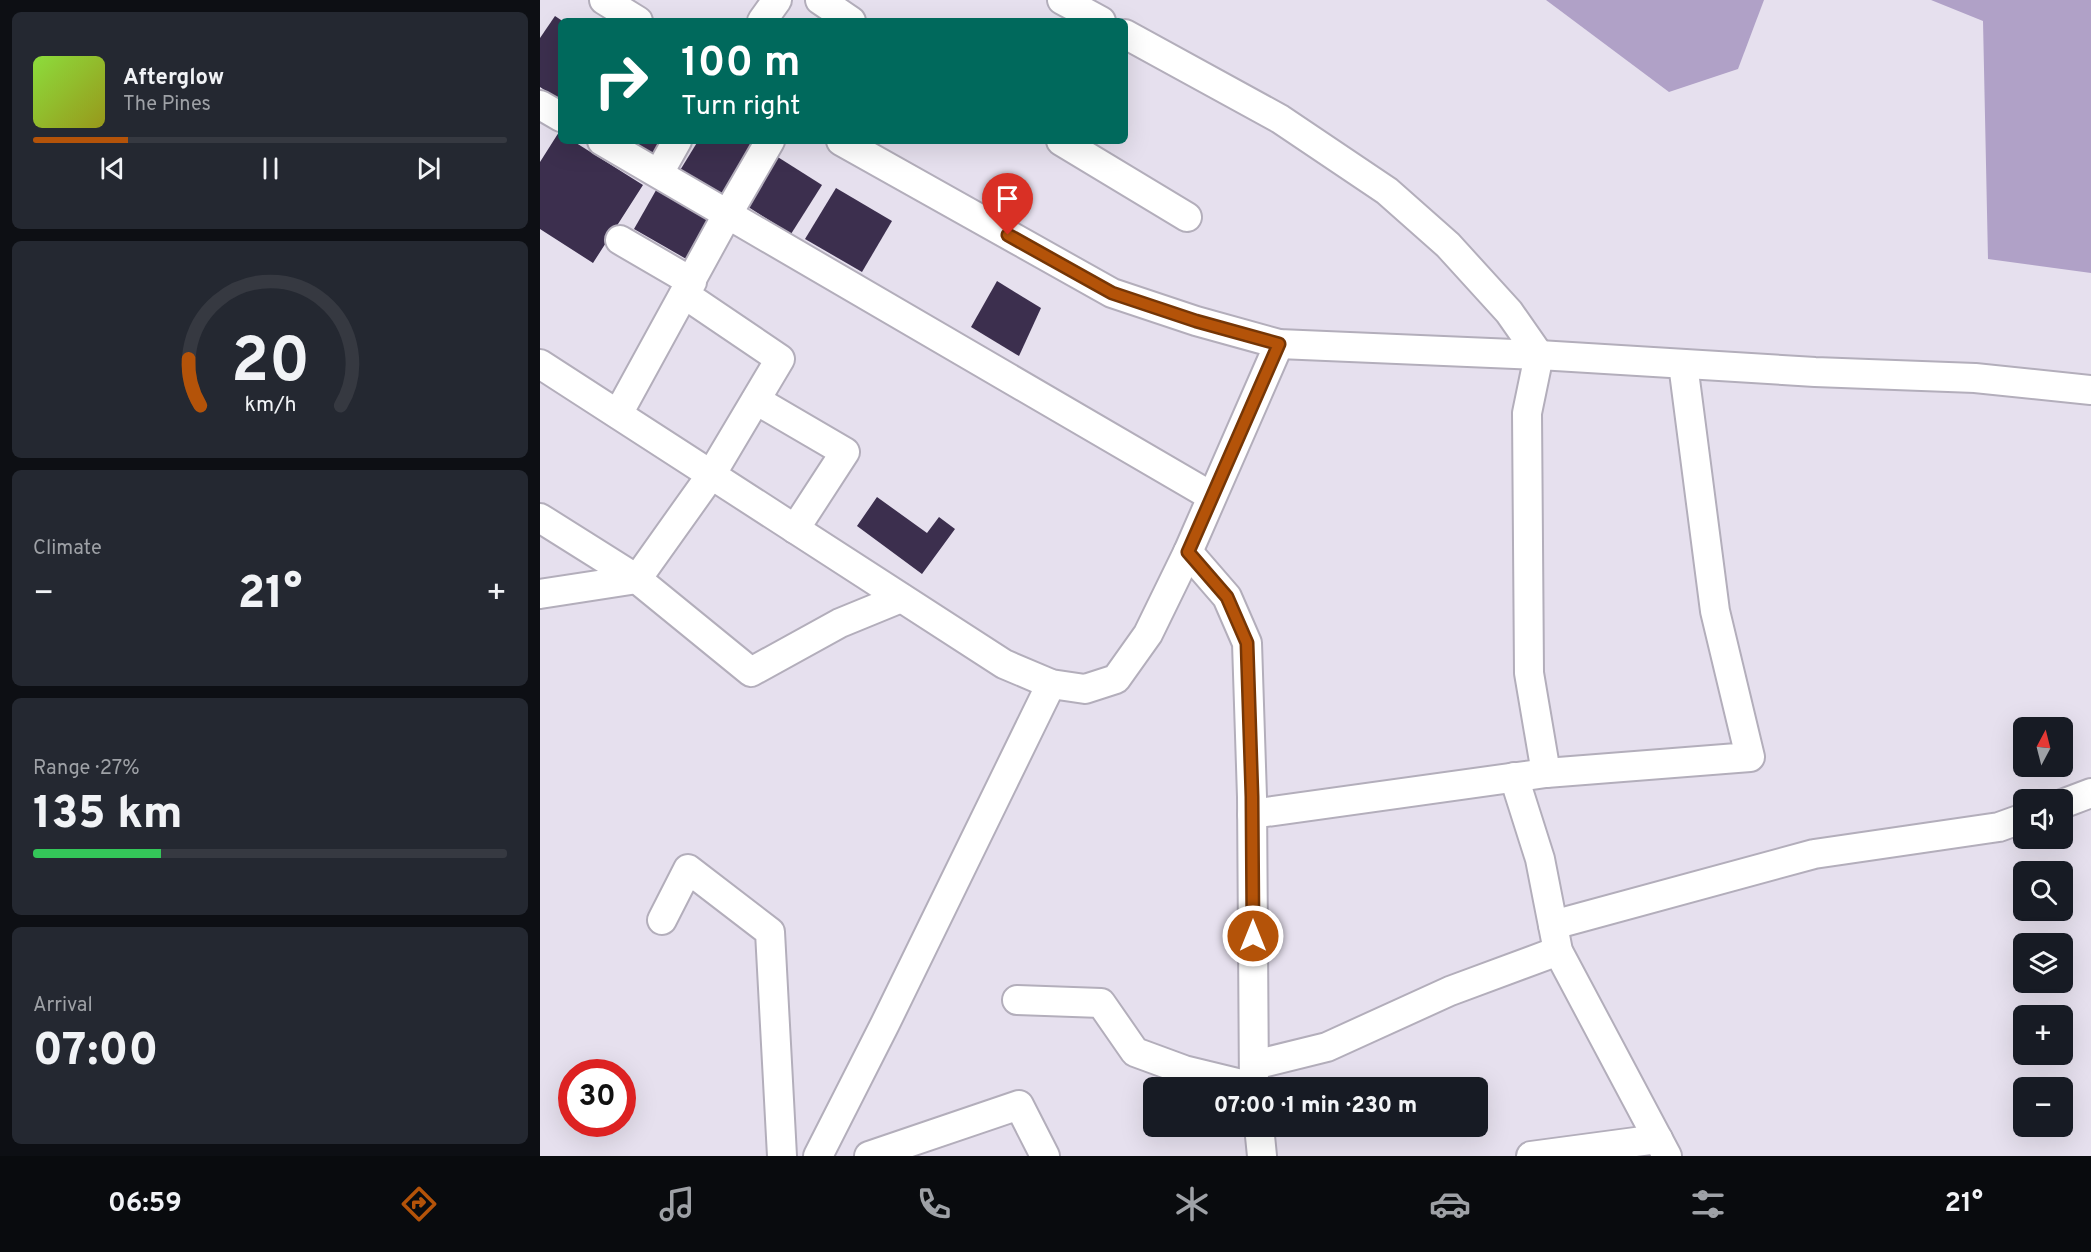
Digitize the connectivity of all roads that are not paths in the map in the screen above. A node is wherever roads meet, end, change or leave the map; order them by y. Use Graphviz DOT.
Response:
graph roads {
  1 [pos="604,0"];
  2 [pos="777,0"];
  3 [pos="820,0"];
  4 [pos="1062,0"];
  5 [pos="631,18"];
  6 [pos="764,18"];
  7 [pos="847,18"];
  8 [pos="1095,18"];
  9 [pos="1128,36"];
  10 [pos="540,105"];
  11 [pos="558,115"];
  12 [pos="608,144"];
  13 [pos="675,144"];
  14 [pos="768,144"];
  15 [pos="846,144"];
  16 [pos="1066,144"];
  17 [pos="659,173"];
  18 [pos="727,215"];
  19 [pos="1187,217"];
  20 [pos="620,240"];
  21 [pos="688,288"];
  22 [pos="1279,344"];
  23 [pos="1539,355"];
  24 [pos="540,364"];
  25 [pos="1683,364"];
  26 [pos="2091,390"];
  27 [pos="756,400"];
  28 [pos="618,414"];
  29 [pos="711,475"];
  30 [pos="1211,496"];
  31 [pos="540,518"];
  32 [pos="795,529"];
  33 [pos="1188,552"];
  34 [pos="637,579"];
  35 [pos="540,594"];
  36 [pos="901,598"];
  37 [pos="1051,684"];
  38 [pos="1546,773"];
  39 [pos="1514,777"];
  40 [pos="2091,793"];
  41 [pos="2073,800"];
  42 [pos="1252,814"];
  43 [pos="2013,822"];
  44 [pos="662,920"];
  45 [pos="1556,938"];
  46 [pos="1017,1000"];
  47 [pos="1233,1077"];
  48 [pos="1254,1077"];
  49 [pos="1261,1077"];
  50 [pos="1260,1137"];
  51 [pos="1662,1148"];
  52 [pos="782,1156"];
  53 [pos="818,1156"];
  54 [pos="869,1156"];
  55 [pos="1045,1156"];
  56 [pos="1262,1156"];
  57 [pos="1531,1156"];
  1 -- 5 [label="street"];
  2 -- 6 [label="street"];
  3 -- 7 [label="street"];
  4 -- 8 [label="street"];
  9 -- 23 [label="street"];
  10 -- 11 [label="street"];
  12 -- 17 [label="street"];
  13 -- 17 [label="street"];
  14 -- 18 [label="street"];
  15 -- 22 [label="street"];
  16 -- 19 [label="street"];
  17 -- 18 [label="street"];
  18 -- 21 [label="street"];
  18 -- 30 [label="street"];
  20 -- 21 [label="street"];
  21 -- 27 [label="street"];
  21 -- 28 [label="street"];
  22 -- 23 [label="street"];
  22 -- 30 [label="street"];
  23 -- 25 [label="street"];
  23 -- 38 [label="street"];
  24 -- 28 [label="street"];
  25 -- 26 [label="street"];
  25 -- 38 [label="street"];
  27 -- 29 [label="street"];
  27 -- 32 [label="street"];
  28 -- 29 [label="street"];
  29 -- 32 [label="street"];
  29 -- 34 [label="street"];
  30 -- 33 [label="street"];
  31 -- 34 [label="street"];
  32 -- 36 [label="street"];
  33 -- 37 [label="street"];
  33 -- 42 [label="street"];
  34 -- 35 [label="street"];
  34 -- 36 [label="street"];
  36 -- 37 [label="street"];
  37 -- 53 [label="street"];
  38 -- 39 [label="street"];
  39 -- 42 [label="street"];
  39 -- 45 [label="street"];
  40 -- 41 [label="street"];
  42 -- 48 [label="street"];
  43 -- 45 [label="street"];
  44 -- 52 [label="street"];
  45 -- 49 [label="street"];
  45 -- 51 [label="street"];
  46 -- 47 [label="street"];
  50 -- 56 [label="street"];
  51 -- 57 [label="street"];
  54 -- 55 [label="street"];
}
